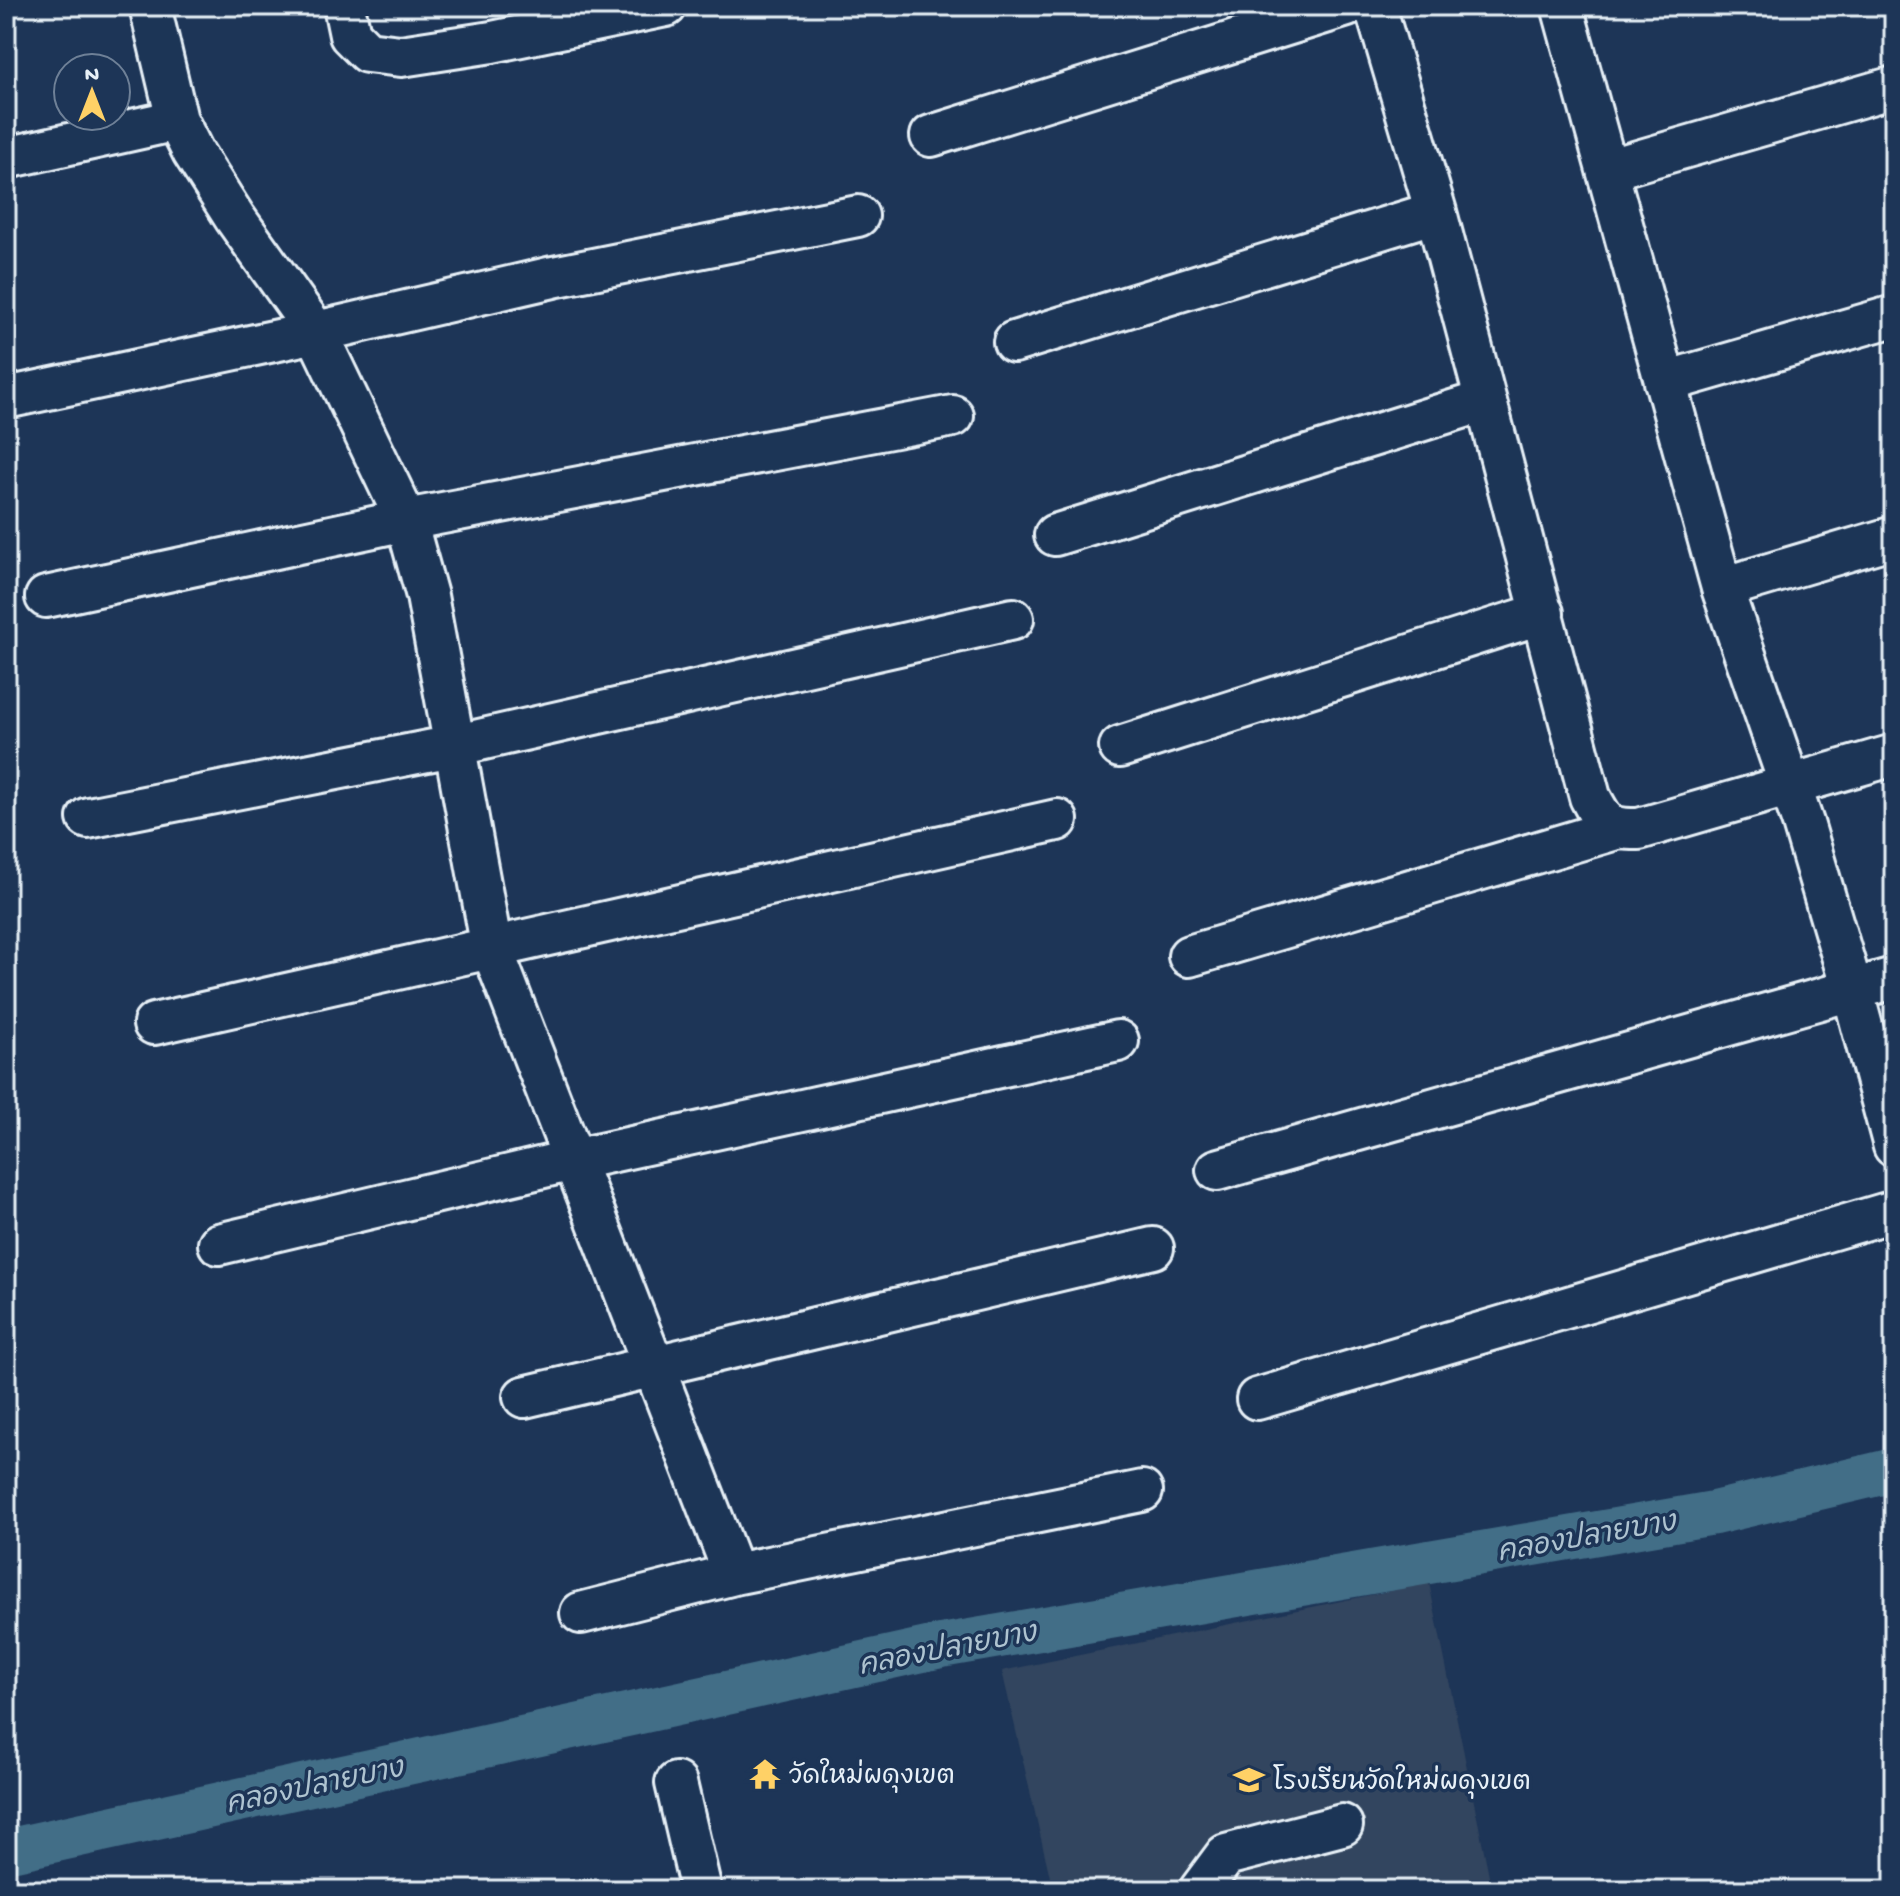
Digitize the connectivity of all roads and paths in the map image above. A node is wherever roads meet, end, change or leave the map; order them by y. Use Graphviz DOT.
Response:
graph roads {
  1 [pos="150,6"];
  2 [pos="344,6"];
  3 [pos="666,6"];
  4 [pos="1347,6"];
  5 [pos="1375,6"];
  6 [pos="1562,6"];
  7 [pos="1894,87"];
  8 [pos="177,120"];
  9 [pos="931,136"];
  10 [pos="6,158"];
  11 [pos="1607,170"];
  12 [pos="1436,212"];
  13 [pos="858,216"];
  14 [pos="1894,316"];
  15 [pos="316,332"];
  16 [pos="1014,342"];
  17 [pos="1665,382"];
  18 [pos="6,398"];
  19 [pos="1484,401"];
  20 [pos="953,416"];
  21 [pos="406,520"];
  22 [pos="1055,535"];
  23 [pos="1894,537"];
  24 [pos="1722,588"];
  25 [pos="46,597"];
  26 [pos="1543,613"];
  27 [pos="1013,619"];
  28 [pos="453,746"];
  29 [pos="1120,747"];
  30 [pos="1894,755"];
  31 [pos="1790,785"];
  32 [pos="88,818"];
  33 [pos="1057,820"];
  34 [pos="1616,829"];
  35 [pos="492,949"];
  36 [pos="1189,956"];
  37 [pos="1894,978"];
  38 [pos="1852,989"];
  39 [pos="154,1024"];
  40 [pos="1118,1041"];
  41 [pos="1894,1146"];
  42 [pos="573,1160"];
  43 [pos="1217,1170"];
  44 [pos="1894,1211"];
  45 [pos="219,1244"];
  46 [pos="1153,1248"];
  47 [pos="653,1366"];
  48 [pos="524,1397"];
  49 [pos="1257,1399"];
  50 [pos="1142,1491"];
  51 [pos="734,1574"];
  52 [pos="581,1613"];
  53 [pos="676,1783"];
  54 [pos="1342,1825"];
  55 [pos="701,1890"];
  56 [pos="1200,1890"];
  1 -- 8 [label="street"];
  2 -- 3 [label="street"];
  4 -- 9 [label="street"];
  5 -- 12 [label="street"];
  6 -- 11 [label="street"];
  7 -- 11 [label="street"];
  8 -- 10 [label="street"];
  8 -- 15 [label="street"];
  11 -- 17 [label="street"];
  12 -- 16 [label="street"];
  12 -- 19 [label="street"];
  13 -- 15 [label="street"];
  14 -- 17 [label="street"];
  15 -- 18 [label="street"];
  15 -- 21 [label="street"];
  17 -- 24 [label="street"];
  19 -- 22 [label="street"];
  19 -- 26 [label="street"];
  20 -- 21 [label="street"];
  21 -- 25 [label="street"];
  21 -- 28 [label="street"];
  23 -- 24 [label="street"];
  24 -- 31 [label="street"];
  26 -- 29 [label="street"];
  26 -- 34 [label="street"];
  27 -- 28 [label="street"];
  28 -- 32 [label="street"];
  28 -- 35 [label="street"];
  30 -- 31 [label="street"];
  31 -- 34 [label="street"];
  31 -- 38 [label="street"];
  33 -- 35 [label="street"];
  34 -- 36 [label="street"];
  35 -- 39 [label="street"];
  35 -- 42 [label="street"];
  37 -- 38 [label="street"];
  38 -- 41 [label="street"];
  38 -- 43 [label="street"];
  40 -- 42 [label="street"];
  42 -- 45 [label="street"];
  42 -- 47 [label="street"];
  44 -- 49 [label="street"];
  46 -- 47 [label="street"];
  47 -- 48 [label="street"];
  47 -- 51 [label="street"];
  50 -- 51 [label="street"];
  51 -- 52 [label="street"];
  53 -- 55 [label="street"];
  54 -- 56 [label="street"];
}
